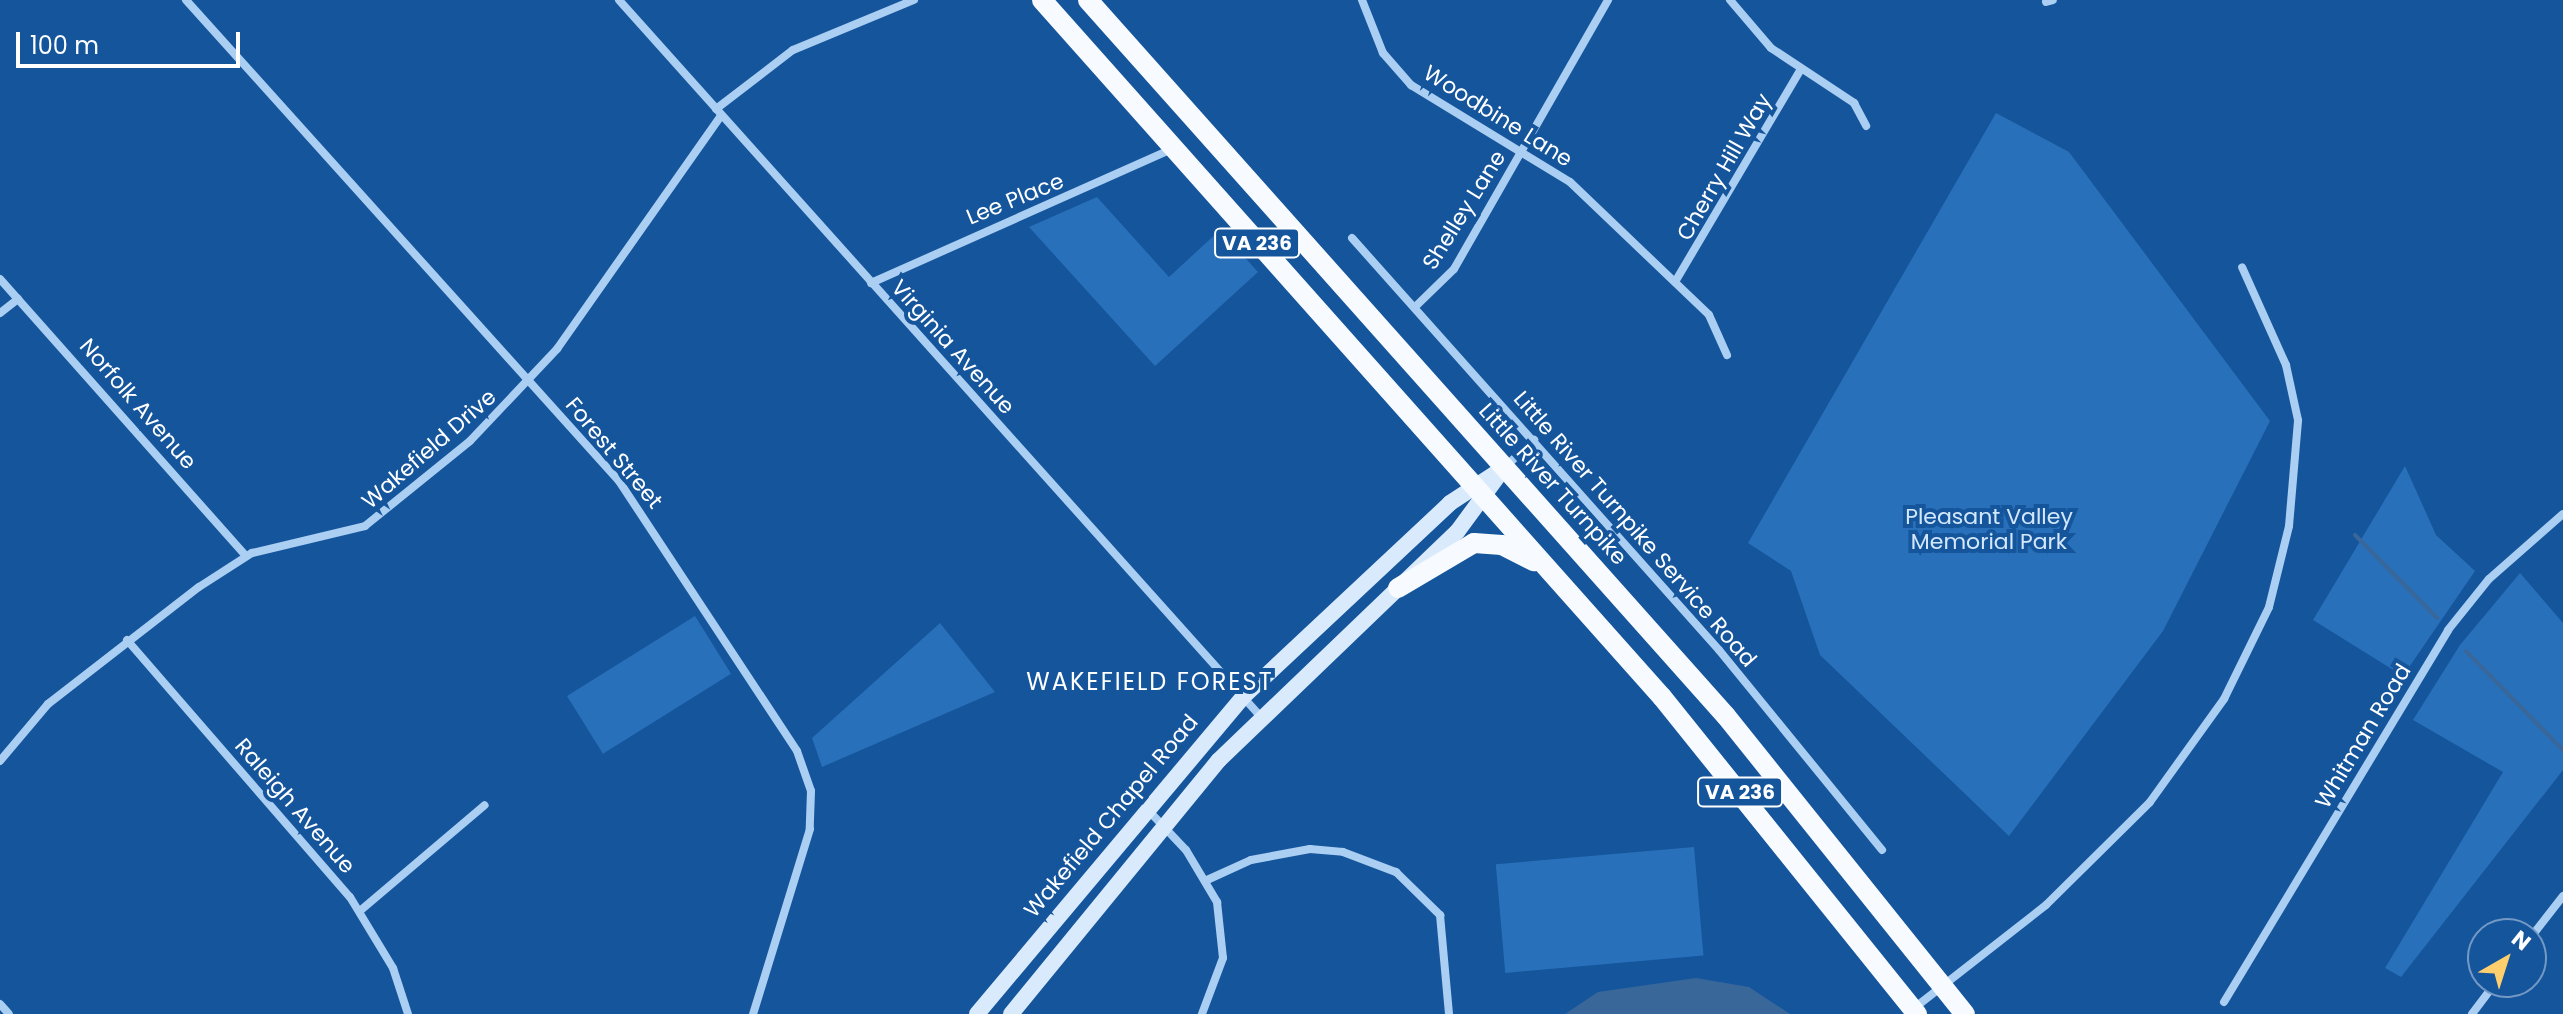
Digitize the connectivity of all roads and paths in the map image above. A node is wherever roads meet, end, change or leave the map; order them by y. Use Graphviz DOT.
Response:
graph roads {
  1 [pos="186,0"];
  2 [pos="619,0"];
  3 [pos="914,0"];
  4 [pos="1042,0"];
  5 [pos="1088,0"];
  6 [pos="1362,0"];
  7 [pos="1608,0"];
  8 [pos="1730,0"];
  9 [pos="1801,69"];
  10 [pos="718,112"];
  11 [pos="1866,126"];
  12 [pos="1173,148"];
  13 [pos="1522,152"];
  14 [pos="1352,238"];
  15 [pos="2242,267"];
  16 [pos="0,279"];
  17 [pos="1675,282"];
  18 [pos="871,283"];
  19 [pos="18,299"];
  20 [pos="1415,307"];
  21 [pos="0,313"];
  22 [pos="1727,355"];
  23 [pos="530,381"];
  24 [pos="1534,440"];
  25 [pos="1505,467"];
  26 [pos="1479,492"];
  27 [pos="2563,514"];
  28 [pos="246,556"];
  29 [pos="1559,581"];
  30 [pos="1398,588"];
  31 [pos="127,640"];
  32 [pos="1243,697"];
  33 [pos="1261,717"];
  34 [pos="0,761"];
  35 [pos="485,805"];
  36 [pos="1145,807"];
  37 [pos="1165,825"];
  38 [pos="1882,850"];
  39 [pos="1207,880"];
  40 [pos="2563,896"];
  41 [pos="361,910"];
  42 [pos="2546,918"];
  43 [pos="1944,988"];
  44 [pos="2224,1002"];
  45 [pos="0,1004"];
  46 [pos="1912,1012"];
  47 [pos="9,1014"];
  48 [pos="408,1014"];
  49 [pos="753,1014"];
  50 [pos="977,1014"];
  51 [pos="1011,1014"];
  52 [pos="1202,1014"];
  53 [pos="1449,1014"];
  54 [pos="1965,1014"];
  1 -- 23 [label="street, Forest Street"];
  2 -- 10 [label="street, Virginia Avenue"];
  3 -- 10 [label="street, Wakefield Drive"];
  4 -- 12 [label="main road, VA 236"];
  5 -- 25 [label="main road, Little River Turnpike / VA 236"];
  6 -- 13 [label="street, Woodbine Lane"];
  7 -- 13 [label="street, Shelley Lane"];
  8 -- 9 [label="street"];
  9 -- 11 [label="street"];
  9 -- 17 [label="street, Cherry Hill Way"];
  10 -- 18 [label="street, Virginia Avenue"];
  10 -- 23 [label="street, Wakefield Drive"];
  12 -- 18 [label="street, Lee Place"];
  12 -- 26 [label="main road, VA 236"];
  13 -- 17 [label="street, Woodbine Lane"];
  13 -- 20 [label="street, Shelley Lane"];
  14 -- 20 [label="street, Little River Turnpike Service Road"];
  15 -- 43 [label="street"];
  16 -- 19 [label="street, Norfolk Avenue"];
  17 -- 22 [label="street, Woodbine Lane"];
  18 -- 32 [label="street, Virginia Avenue"];
  19 -- 21 [label="street"];
  19 -- 28 [label="street, Norfolk Avenue"];
  20 -- 24 [label="street, Little River Turnpike Service Road"];
  23 -- 28 [label="street, Wakefield Drive"];
  23 -- 49 [label="street, Forest Street"];
  24 -- 25 [label="street, Wakefield Chapel Road"];
  24 -- 38 [label="street, Little River Turnpike Service Road"];
  25 -- 26 [label="main road, Wakefield Chapel Road"];
  25 -- 43 [label="main road, Little River Turnpike / VA 236"];
  26 -- 29 [label="main road, VA 236"];
  26 -- 30 [label="main road, Wakefield Chapel Road"];
  26 -- 32 [label="main road, Wakefield Chapel Road"];
  27 -- 44 [label="street, Whitman Road"];
  28 -- 31 [label="street, Wakefield Drive"];
  29 -- 30 [label="main road"];
  29 -- 46 [label="main road, VA 236"];
  30 -- 33 [label="main road, Wakefield Chapel Road"];
  31 -- 34 [label="street, Wakefield Drive"];
  31 -- 41 [label="street, Raleigh Avenue"];
  32 -- 33 [label="street, Virginia Avenue"];
  32 -- 36 [label="main road, Wakefield Chapel Road"];
  33 -- 37 [label="main road, Wakefield Chapel Road"];
  35 -- 41 [label="street"];
  36 -- 37 [label="street"];
  36 -- 50 [label="main road, Wakefield Chapel Road"];
  37 -- 39 [label="street"];
  37 -- 51 [label="main road, Wakefield Chapel Road"];
  39 -- 52 [label="street"];
  39 -- 53 [label="street"];
  40 -- 42 [label="street"];
  41 -- 48 [label="street, Raleigh Avenue"];
  43 -- 46 [label="street"];
  43 -- 54 [label="main road, Little River Turnpike / VA 236"];
  45 -- 47 [label="street"];
}
